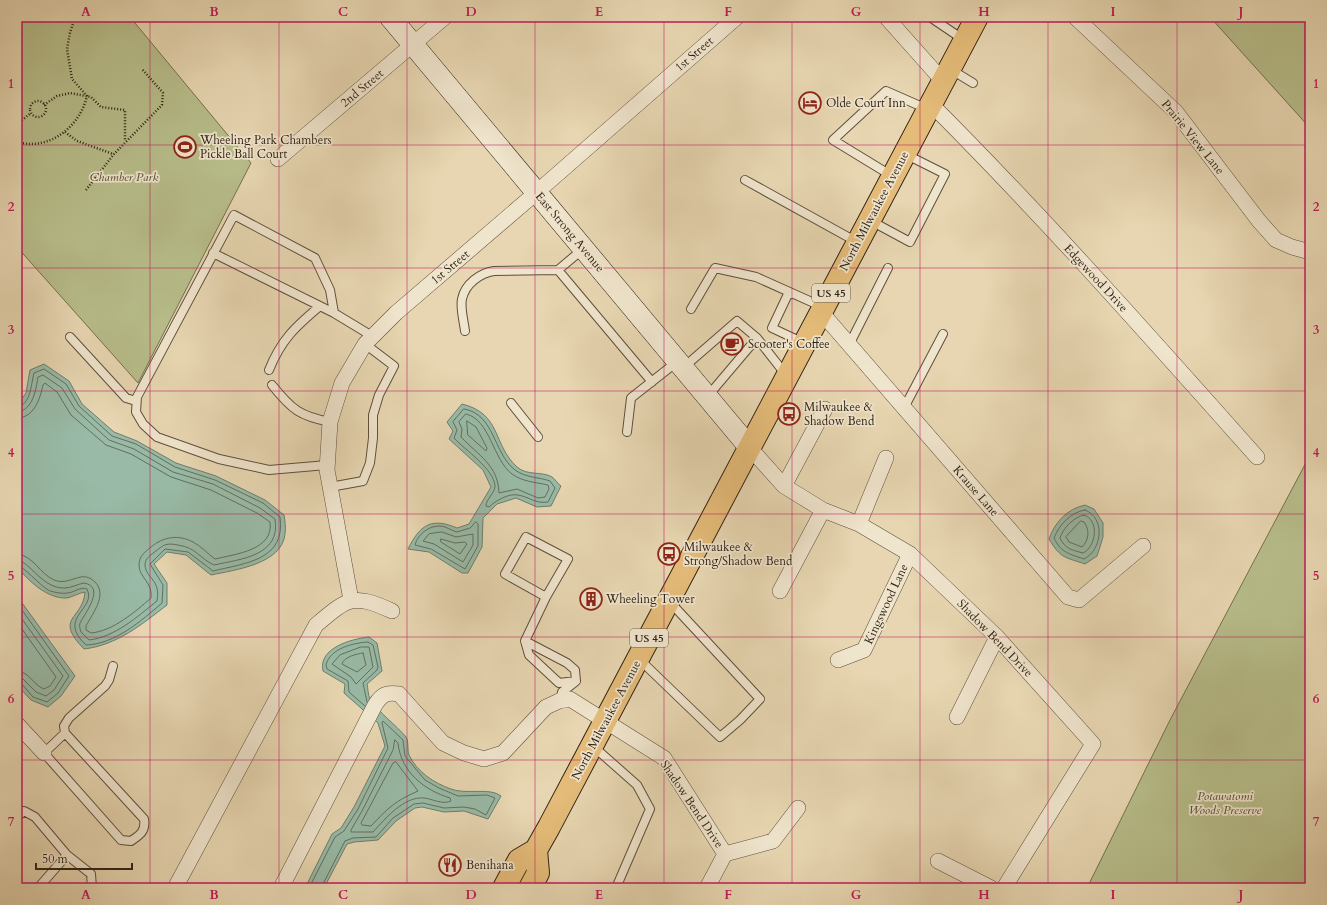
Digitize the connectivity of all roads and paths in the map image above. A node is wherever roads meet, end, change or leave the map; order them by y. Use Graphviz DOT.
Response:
graph roads {
  1 [pos="75,17"];
  2 [pos="390,17"];
  3 [pos="445,17"];
  4 [pos="737,17"];
  5 [pos="886,17"];
  6 [pos="930,17"];
  7 [pos="977,17"];
  8 [pos="1075,17"];
  9 [pos="964,41"];
  10 [pos="413,44"];
  11 [pos="142,69"];
  12 [pos="946,75"];
  13 [pos="973,83"];
  14 [pos="87,96"];
  15 [pos="44,104"];
  16 [pos="930,106"];
  17 [pos="31,113"];
  18 [pos="17,124"];
  19 [pos="65,132"];
  20 [pos="124,141"];
  21 [pos="17,142"];
  22 [pos="114,154"];
  23 [pos="905,154"];
  24 [pos="278,159"];
  25 [pos="892,176"];
  26 [pos="744,180"];
  27 [pos="86,190"];
  28 [pos="537,192"];
  29 [pos="869,220"];
  30 [pos="858,242"];
  31 [pos="584,248"];
  32 [pos="1310,252"];
  33 [pos="213,253"];
  34 [pos="888,268"];
  35 [pos="558,270"];
  36 [pos="789,292"];
  37 [pos="320,306"];
  38 [pos="691,309"];
  39 [pos="823,310"];
  40 [pos="334,313"];
  41 [pos="465,331"];
  42 [pos="943,334"];
  43 [pos="70,336"];
  44 [pos="756,338"];
  45 [pos="369,340"];
  46 [pos="805,343"];
  47 [pos="849,345"];
  48 [pos="680,365"];
  49 [pos="269,370"];
  50 [pos="787,376"];
  51 [pos="652,382"];
  52 [pos="272,385"];
  53 [pos="707,397"];
  54 [pos="136,401"];
  55 [pos="511,403"];
  56 [pos="904,408"];
  57 [pos="825,409"];
  58 [pos="330,422"];
  59 [pos="627,432"];
  60 [pos="538,437"];
  61 [pos="750,448"];
  62 [pos="1257,456"];
  63 [pos="886,458"];
  64 [pos="327,464"];
  65 [pos="784,486"];
  66 [pos="330,487"];
  67 [pos="823,510"];
  68 [pos="859,524"];
  69 [pos="1143,546"];
  70 [pos="910,554"];
  71 [pos="780,591"];
  72 [pos="546,597"];
  73 [pos="351,600"];
  74 [pos="669,601"];
  75 [pos="392,611"];
  76 [pos="997,637"];
  77 [pos="525,641"];
  78 [pos="638,659"];
  79 [pos="838,660"];
  80 [pos="113,666"];
  81 [pos="576,681"];
  82 [pos="560,701"];
  83 [pos="957,717"];
  84 [pos="604,723"];
  85 [pos="17,724"];
  86 [pos="65,733"];
  87 [pos="592,746"];
  88 [pos="44,753"];
  89 [pos="798,808"];
  90 [pos="17,817"];
  91 [pos="536,850"];
  92 [pos="725,854"];
  93 [pos="67,855"];
  94 [pos="938,861"];
  95 [pos="38,888"];
  96 [pos="92,888"];
  97 [pos="175,888"];
  98 [pos="281,888"];
  99 [pos="504,888"];
  100 [pos="530,888"];
  101 [pos="616,888"];
  102 [pos="707,888"];
  103 [pos="991,888"];
  104 [pos="1004,888"];
  1 -- 14 [label="path"];
  2 -- 10 [label="street, East Strong Avenue"];
  3 -- 10 [label="street, 2nd Street"];
  4 -- 28 [label="street, 1st Street"];
  5 -- 12 [label="street"];
  6 -- 9 [label="lane"];
  7 -- 9 [label="main road, North Milwaukee Avenue / US 45"];
  8 -- 32 [label="street, Prairie View Lane"];
  9 -- 12 [label="main road, North Milwaukee Avenue / US 45"];
  10 -- 24 [label="street, 2nd Street"];
  10 -- 28 [label="street, East Strong Avenue"];
  11 -- 20 [label="path"];
  12 -- 13 [label="lane"];
  12 -- 16 [label="main road, North Milwaukee Avenue / US 45"];
  14 -- 15 [label="path"];
  14 -- 19 [label="path"];
  14 -- 20 [label="path"];
  15 -- 17 [label="path"];
  15 -- 17 [label="path"];
  16 -- 23 [label="main road, North Milwaukee Avenue / US 45"];
  16 -- 25 [label="lane"];
  16 -- 62 [label="street, Edgewood Drive"];
  17 -- 18 [label="path"];
  19 -- 21 [label="path"];
  19 -- 22 [label="path"];
  20 -- 22 [label="path"];
  22 -- 27 [label="path"];
  23 -- 25 [label="main road, North Milwaukee Avenue / US 45"];
  23 -- 29 [label="lane"];
  25 -- 29 [label="main road, North Milwaukee Avenue / US 45"];
  26 -- 30 [label="lane"];
  28 -- 31 [label="street, East Strong Avenue"];
  28 -- 45 [label="street, 1st Street"];
  29 -- 30 [label="main road, North Milwaukee Avenue / US 45"];
  30 -- 39 [label="main road, North Milwaukee Avenue / US 45"];
  31 -- 35 [label="lane"];
  31 -- 48 [label="street, East Strong Avenue"];
  33 -- 37 [label="lane"];
  33 -- 40 [label="lane"];
  33 -- 54 [label="lane"];
  34 -- 47 [label="lane"];
  35 -- 41 [label="lane"];
  35 -- 51 [label="lane"];
  36 -- 38 [label="lane"];
  36 -- 39 [label="lane"];
  36 -- 46 [label="lane"];
  37 -- 40 [label="lane"];
  37 -- 49 [label="lane"];
  39 -- 46 [label="main road, North Milwaukee Avenue / US 45"];
  39 -- 47 [label="street, Krause Lane"];
  40 -- 45 [label="lane"];
  42 -- 56 [label="lane"];
  43 -- 54 [label="lane"];
  44 -- 48 [label="lane"];
  44 -- 50 [label="lane"];
  44 -- 53 [label="lane"];
  45 -- 58 [label="street, 1st Street"];
  45 -- 66 [label="lane"];
  46 -- 50 [label="main road, North Milwaukee Avenue / US 45"];
  47 -- 56 [label="street, Krause Lane"];
  48 -- 51 [label="lane"];
  48 -- 53 [label="street, East Strong Avenue"];
  50 -- 61 [label="main road, North Milwaukee Avenue / US 45"];
  51 -- 59 [label="lane"];
  52 -- 58 [label="lane"];
  53 -- 61 [label="street, East Strong Avenue"];
  54 -- 64 [label="lane"];
  55 -- 60 [label="lane"];
  56 -- 69 [label="street, Krause Lane"];
  57 -- 65 [label="street"];
  58 -- 64 [label="street, 1st Street"];
  61 -- 65 [label="street, Shadow Bend Drive"];
  61 -- 74 [label="main road, North Milwaukee Avenue / US 45"];
  63 -- 68 [label="street"];
  64 -- 66 [label="street, 1st Street"];
  65 -- 67 [label="street, Shadow Bend Drive"];
  66 -- 73 [label="street, 1st Street"];
  67 -- 68 [label="street, Shadow Bend Drive"];
  67 -- 71 [label="street"];
  68 -- 70 [label="street, Shadow Bend Drive"];
  70 -- 76 [label="street, Shadow Bend Drive"];
  70 -- 79 [label="street, Kingswood Lane"];
  72 -- 72 [label="lane"];
  72 -- 77 [label="lane"];
  73 -- 75 [label="street"];
  73 -- 97 [label="street"];
  74 -- 78 [label="main road, North Milwaukee Avenue / US 45"];
  74 -- 78 [label="lane"];
  76 -- 83 [label="street"];
  76 -- 104 [label="street, Shadow Bend Drive"];
  77 -- 81 [label="lane"];
  77 -- 81 [label="lane"];
  78 -- 84 [label="main road, North Milwaukee Avenue / US 45"];
  80 -- 86 [label="lane"];
  81 -- 82 [label="lane"];
  82 -- 84 [label="street, Shadow Bend Drive"];
  82 -- 98 [label="street"];
  84 -- 87 [label="main road, North Milwaukee Avenue / US 45"];
  84 -- 92 [label="street, Shadow Bend Drive"];
  85 -- 88 [label="street"];
  86 -- 88 [label="lane"];
  86 -- 88 [label="lane"];
  87 -- 91 [label="main road, North Milwaukee Avenue / US 45"];
  87 -- 101 [label="lane"];
  89 -- 92 [label="street"];
  90 -- 93 [label="lane"];
  91 -- 99 [label="main road"];
  91 -- 100 [label="main road"];
  92 -- 102 [label="street, Shadow Bend Drive"];
  93 -- 95 [label="lane"];
  93 -- 96 [label="lane"];
  94 -- 103 [label="street"];
}
